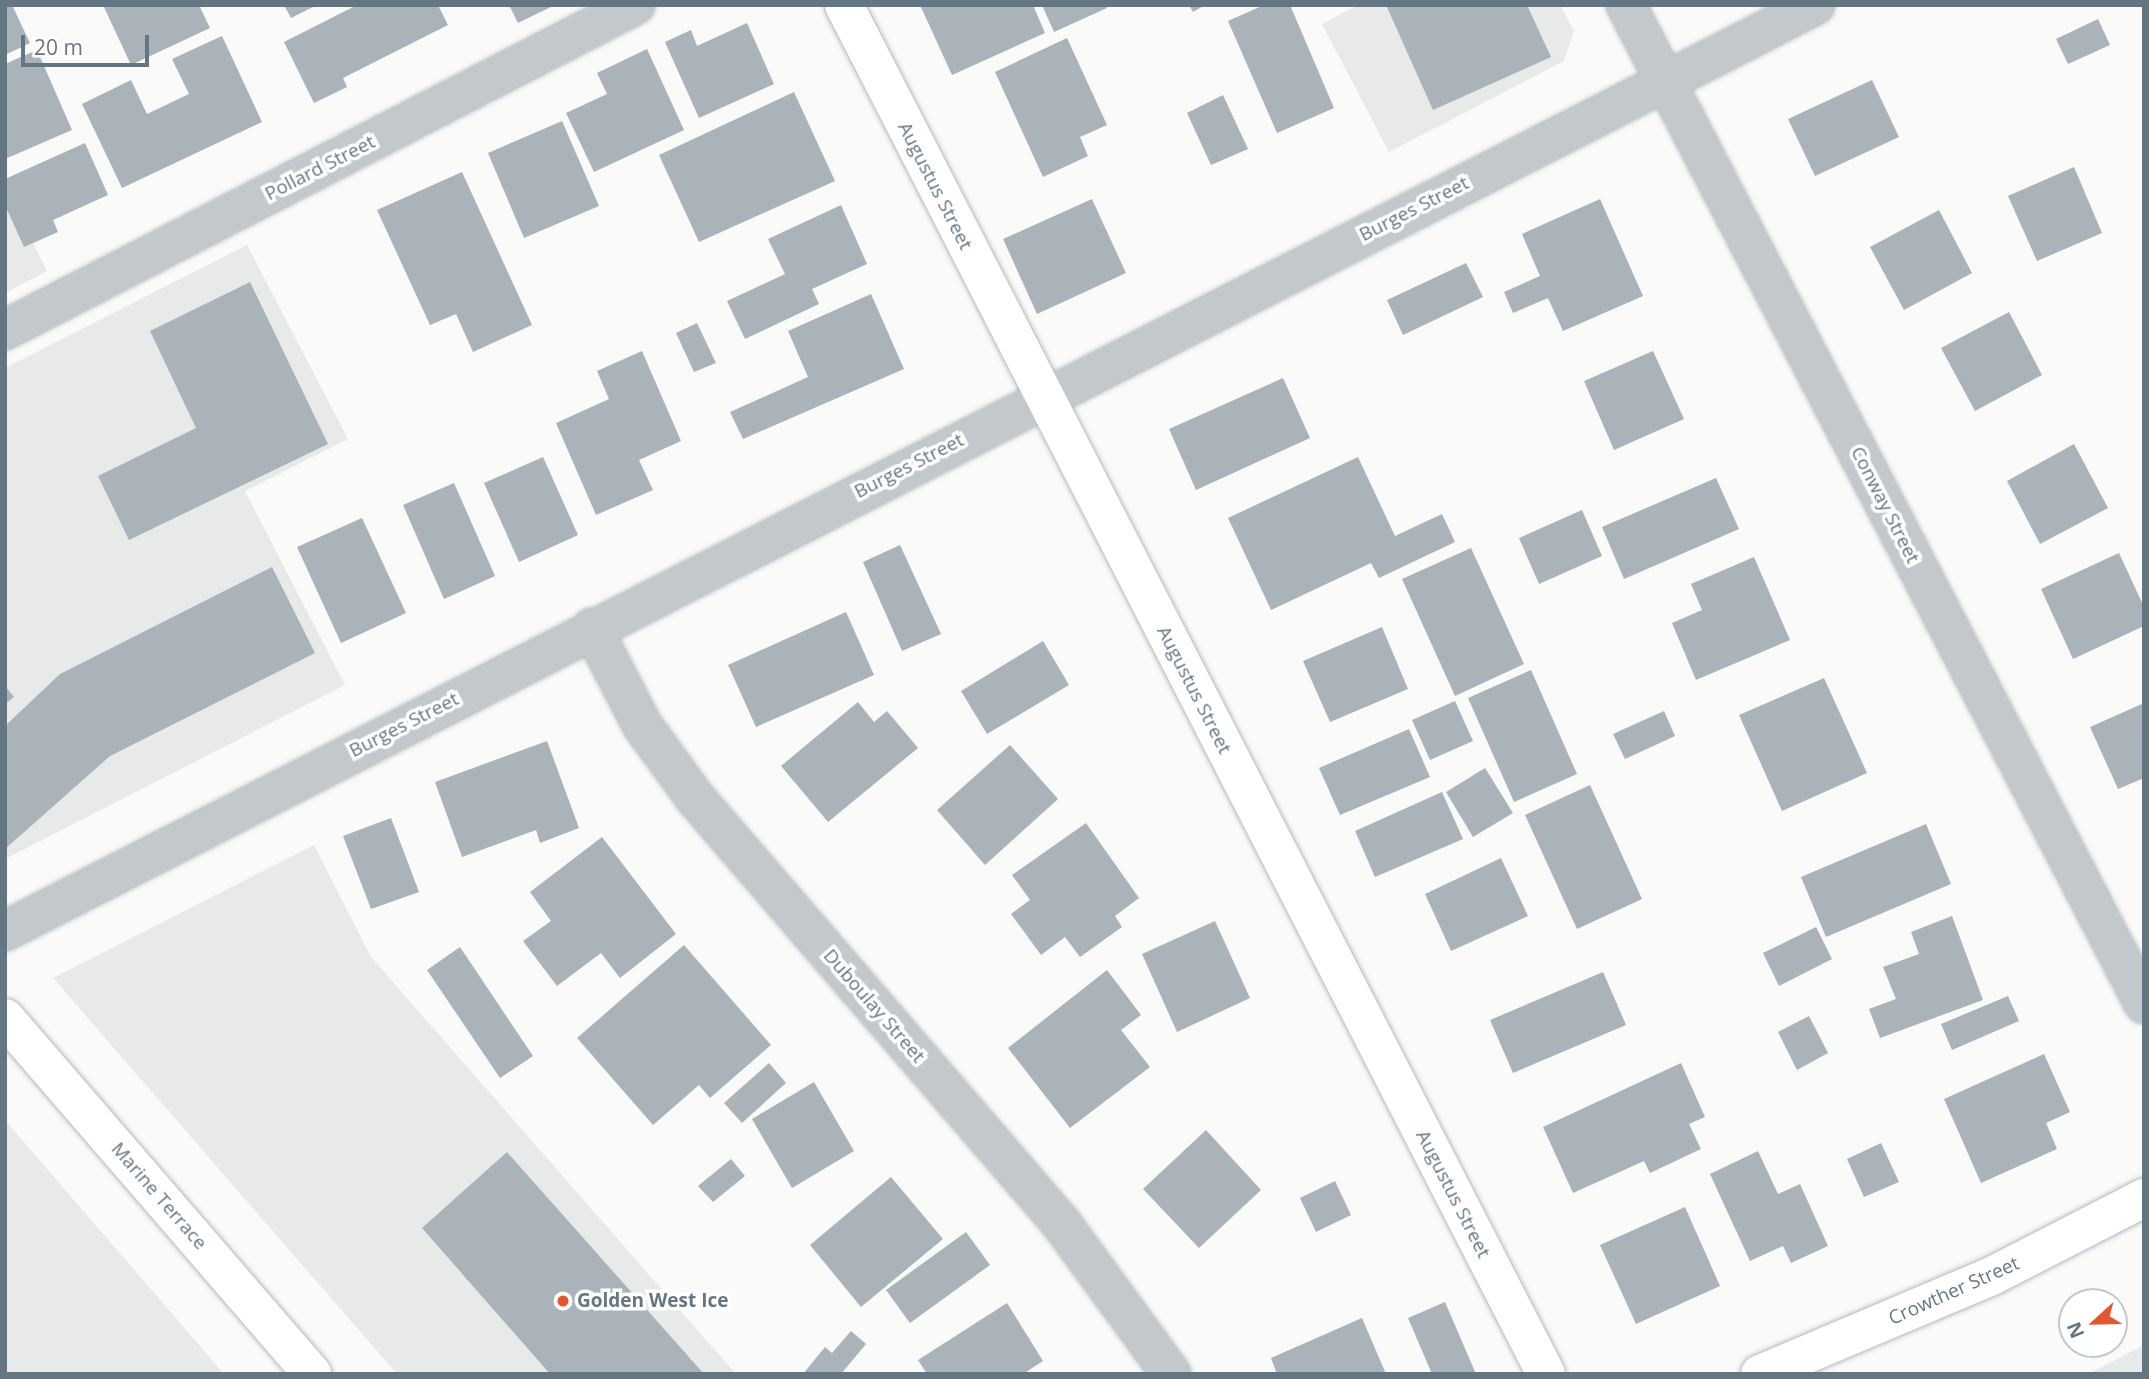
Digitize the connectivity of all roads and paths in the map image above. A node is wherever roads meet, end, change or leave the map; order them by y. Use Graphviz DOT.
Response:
graph roads {
  1 [pos="635,5"];
  2 [pos="845,5"];
  3 [pos="1626,5"];
  4 [pos="1815,5"];
  5 [pos="1665,81"];
  6 [pos="5,330"];
  7 [pos="1042,397"];
  8 [pos="592,628"];
  9 [pos="5,931"];
  10 [pos="2144,1004"];
  11 [pos="5,1018"];
  12 [pos="2144,1198"];
  13 [pos="312,1374"];
  14 [pos="1171,1374"];
  15 [pos="1546,1374"];
  16 [pos="1760,1374"];
  1 -- 6 [label="street, Pollard Street"];
  2 -- 7 [label="street, Augustus Street"];
  3 -- 5 [label="street, Conway Street"];
  4 -- 5 [label="street, Burges Street"];
  5 -- 7 [label="street, Burges Street"];
  5 -- 10 [label="street, Conway Street"];
  7 -- 8 [label="street, Burges Street"];
  7 -- 15 [label="street, Augustus Street"];
  8 -- 9 [label="street, Burges Street"];
  8 -- 14 [label="street, Duboulay Street"];
  11 -- 13 [label="street, Marine Terrace"];
  12 -- 16 [label="street, Crowther Street"];
}
